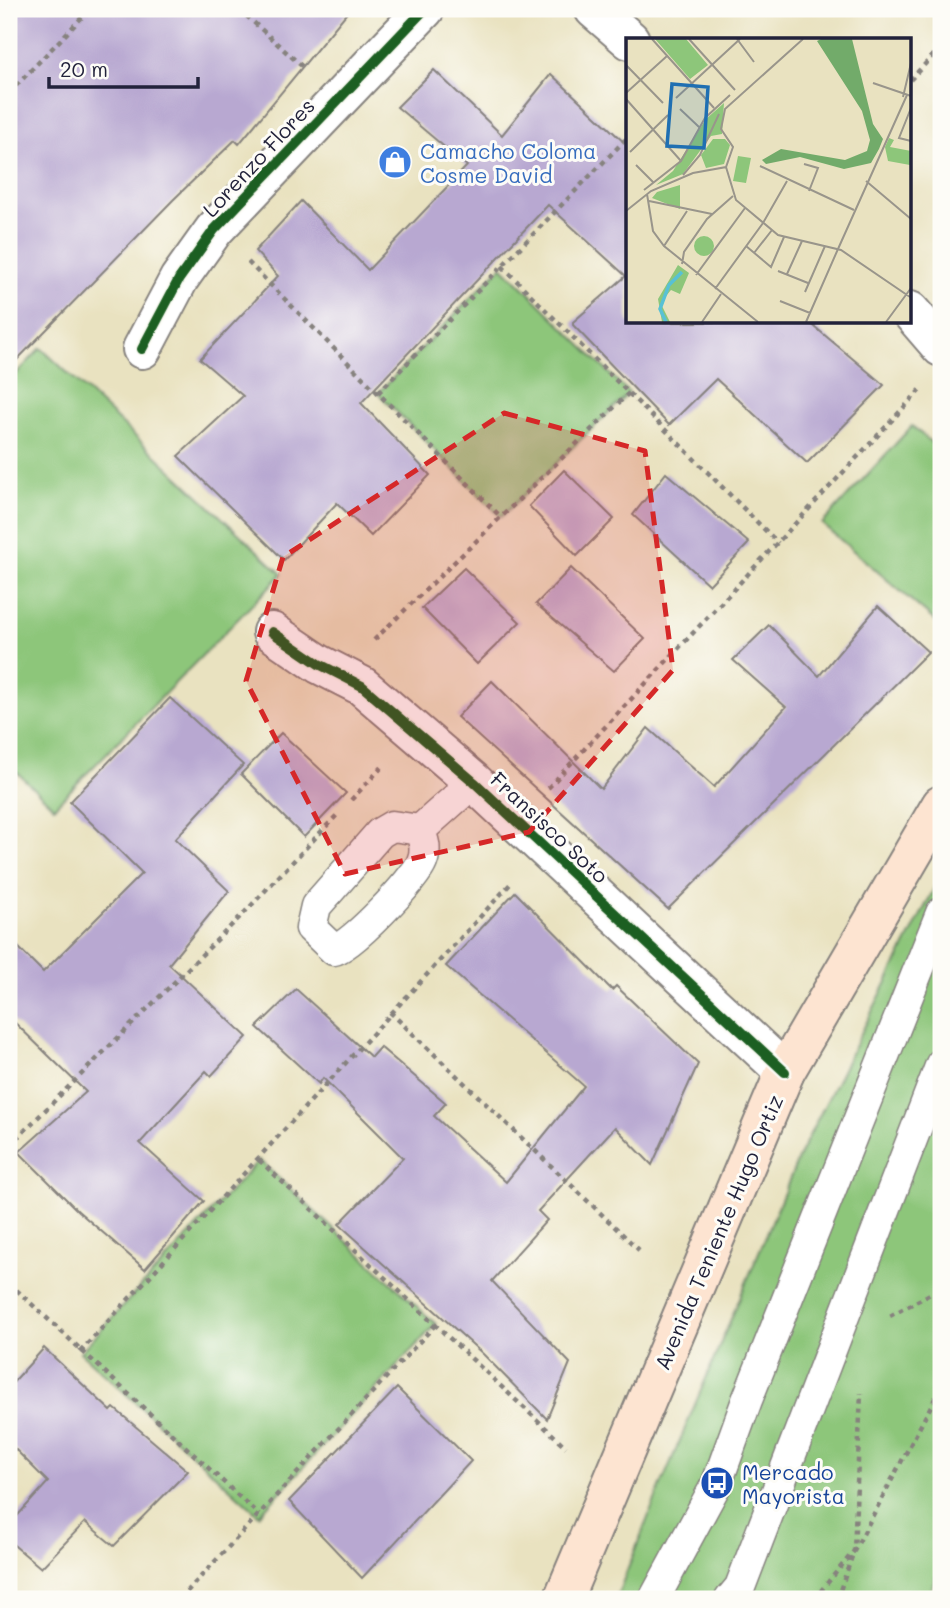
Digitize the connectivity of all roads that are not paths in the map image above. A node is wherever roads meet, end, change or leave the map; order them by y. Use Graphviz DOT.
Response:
graph roads {
  1 [pos="425,9"];
  2 [pos="594,9"];
  3 [pos="628,38"];
  4 [pos="912,315"];
  5 [pos="142,349"];
  6 [pos="937,363"];
  7 [pos="272,632"];
  8 [pos="474,782"];
  9 [pos="941,805"];
  10 [pos="420,830"];
  11 [pos="941,913"];
  12 [pos="941,1064"];
  13 [pos="785,1072"];
  14 [pos="563,1599"];
  15 [pos="654,1599"];
  16 [pos="730,1599"];
  1 -- 5 [label="street, Lorenzo Flores"];
  2 -- 3 [label="street"];
  4 -- 6 [label="street"];
  7 -- 8 [label="street, Fransisco Soto"];
  8 -- 10 [label="lane"];
  8 -- 13 [label="street, Fransisco Soto"];
  9 -- 13 [label="main road, Avenida Teniente Hugo Ortiz"];
  11 -- 15 [label="lane"];
  12 -- 16 [label="lane"];
  13 -- 14 [label="main road, Avenida Teniente Hugo Ortiz"];
}
